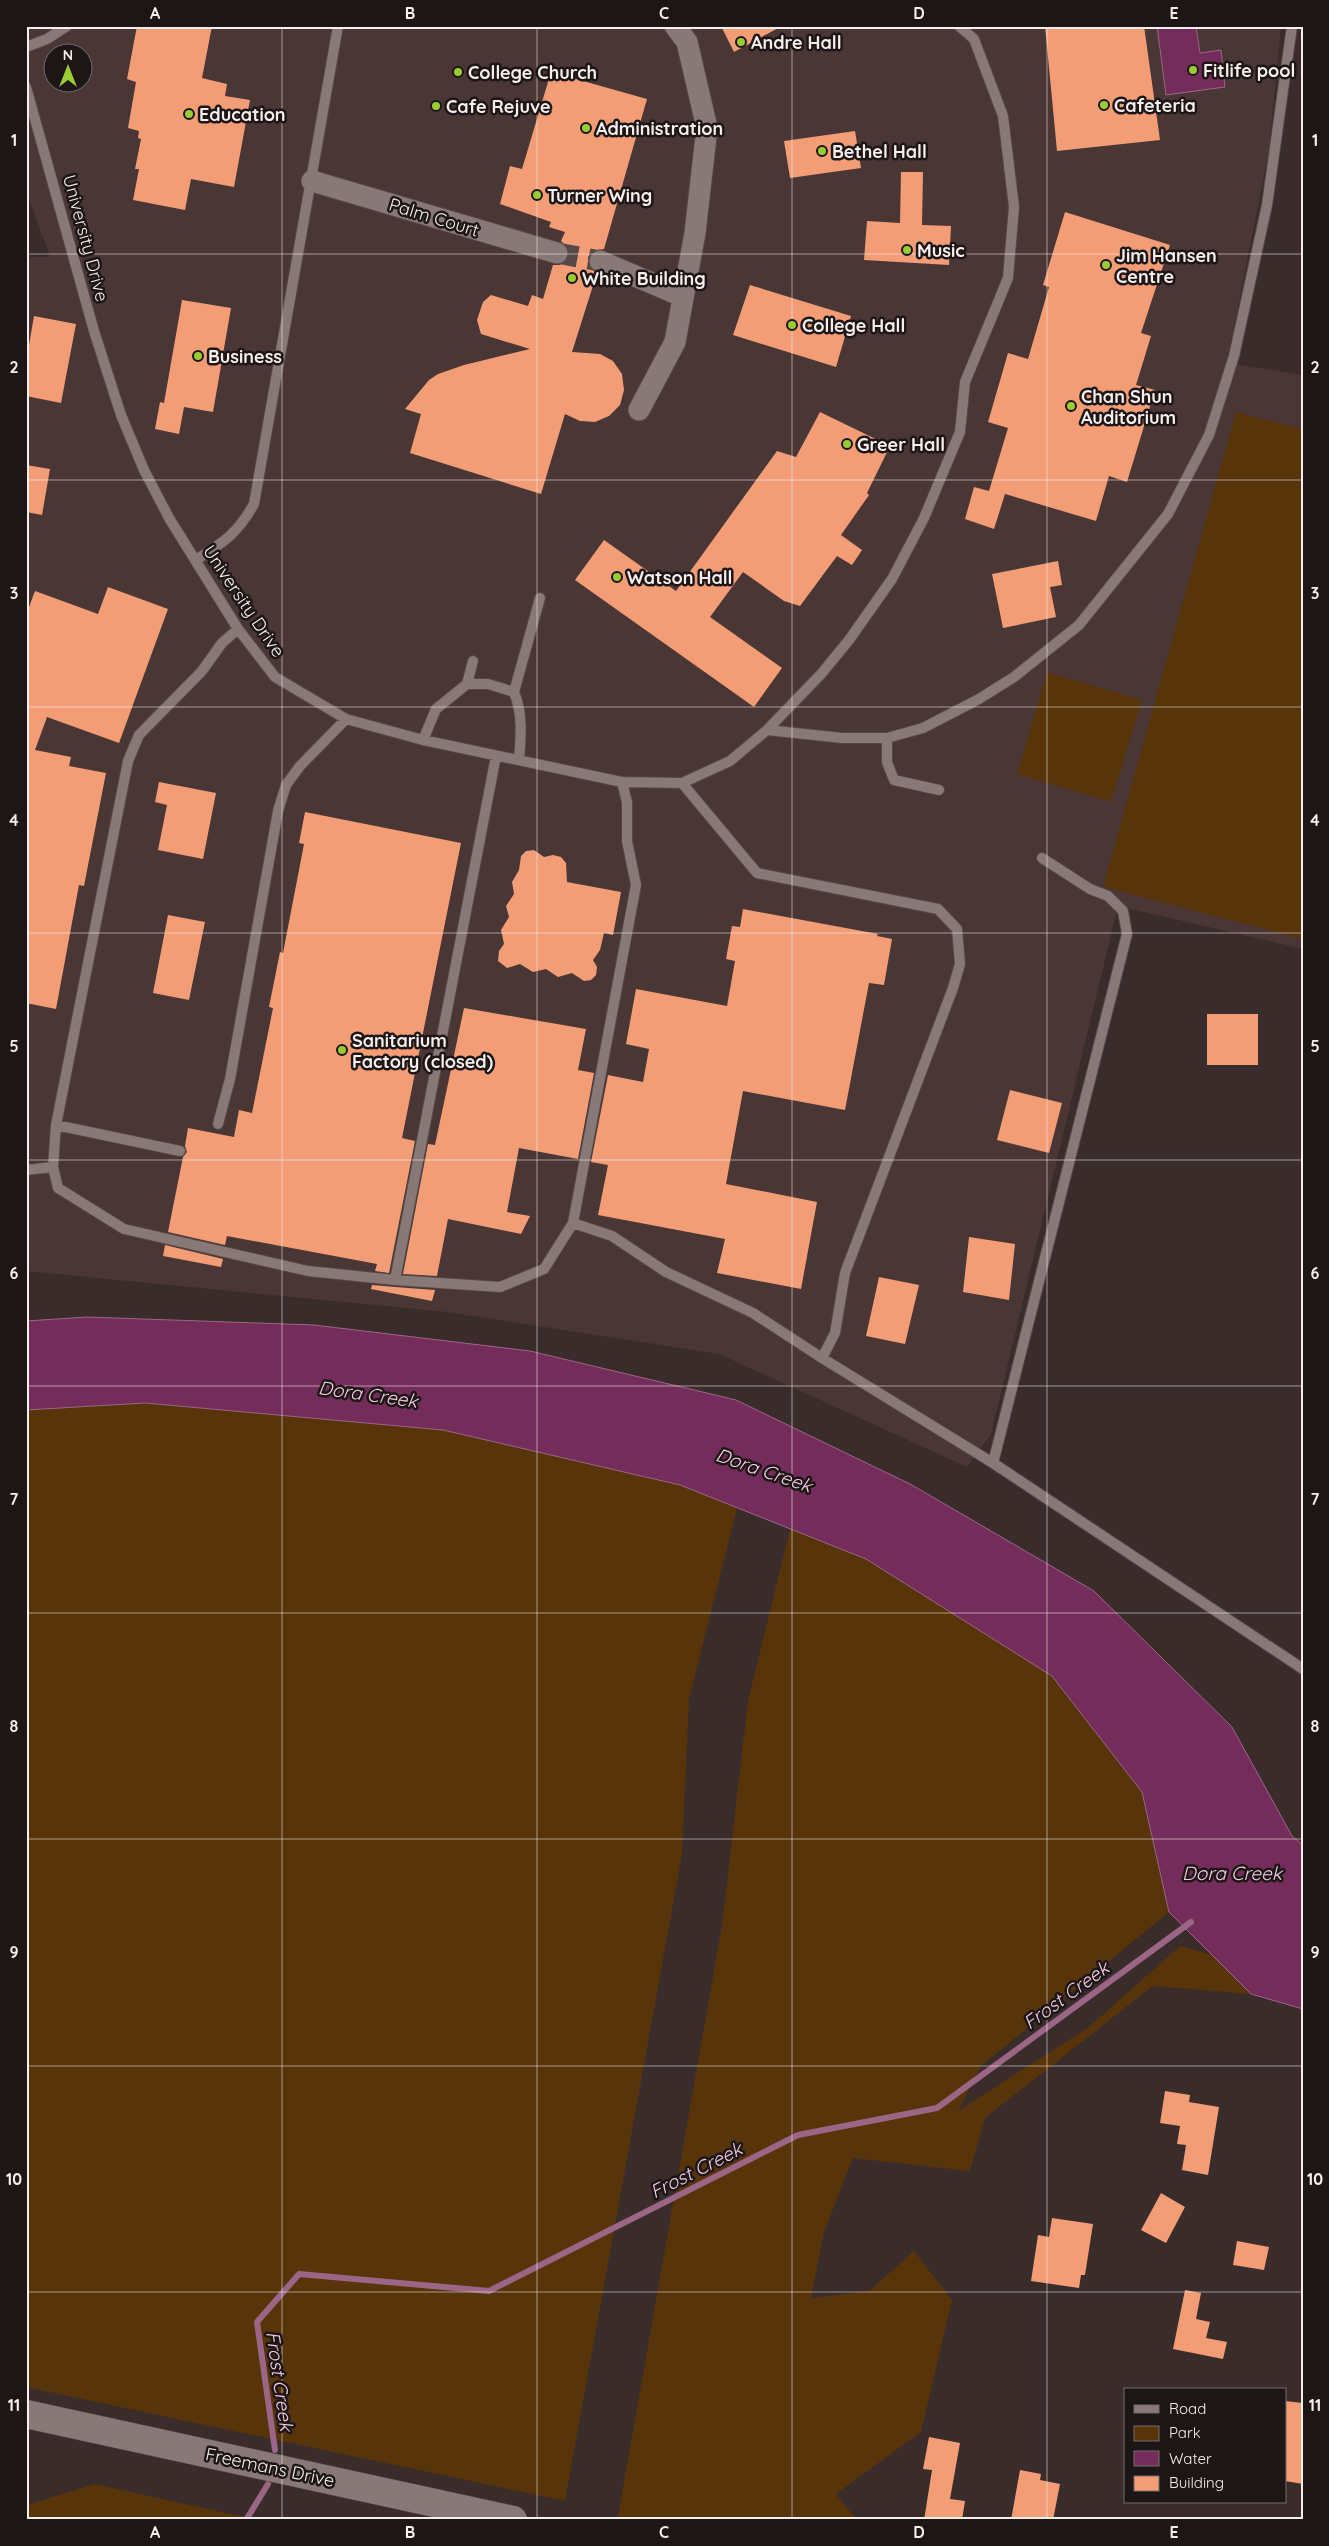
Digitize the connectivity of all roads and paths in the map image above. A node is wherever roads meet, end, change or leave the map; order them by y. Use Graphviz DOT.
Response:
graph roads {
  1 [pos="67,26"];
  2 [pos="338,26"];
  3 [pos="676,26"];
  4 [pos="959,26"];
  5 [pos="1292,26"];
  6 [pos="26,47"];
  7 [pos="26,87"];
  8 [pos="312,180"];
  9 [pos="557,253"];
  10 [pos="600,261"];
  11 [pos="682,296"];
  12 [pos="639,410"];
  13 [pos="196,560"];
  14 [pos="540,598"];
  15 [pos="238,629"];
  16 [pos="472,661"];
  17 [pos="467,684"];
  18 [pos="514,692"];
  19 [pos="346,719"];
  20 [pos="767,730"];
  21 [pos="887,738"];
  22 [pos="423,740"];
  23 [pos="496,756"];
  24 [pos="519,760"];
  25 [pos="622,782"];
  26 [pos="682,783"];
  27 [pos="939,790"];
  28 [pos="1042,858"];
  29 [pos="218,1124"];
  30 [pos="56,1125"];
  31 [pos="180,1151"];
  32 [pos="54,1167"];
  33 [pos="26,1170"];
  34 [pos="573,1223"];
  35 [pos="395,1280"];
  36 [pos="822,1358"];
  37 [pos="993,1463"];
  38 [pos="1303,1670"];
  39 [pos="26,2414"];
  40 [pos="513,2520"];
  1 -- 6 [label="lane"];
  2 -- 8 [label="lane"];
  3 -- 11 [label="street"];
  4 -- 20 [label="lane, University Drive"];
  5 -- 21 [label="lane"];
  7 -- 13 [label="lane, University Drive"];
  8 -- 9 [label="street, Palm Court"];
  8 -- 13 [label="lane"];
  10 -- 11 [label="street"];
  11 -- 12 [label="street"];
  13 -- 15 [label="lane, University Drive"];
  14 -- 18 [label="lane"];
  15 -- 19 [label="lane, University Drive"];
  15 -- 30 [label="lane"];
  16 -- 17 [label="lane"];
  17 -- 18 [label="lane"];
  17 -- 22 [label="lane"];
  18 -- 24 [label="lane"];
  19 -- 22 [label="lane, University Drive"];
  19 -- 29 [label="lane"];
  20 -- 21 [label="lane"];
  20 -- 26 [label="lane, University Drive"];
  21 -- 27 [label="lane"];
  22 -- 23 [label="lane, University Drive"];
  23 -- 24 [label="lane, University Drive"];
  23 -- 35 [label="lane"];
  24 -- 25 [label="lane, University Drive"];
  25 -- 26 [label="lane, University Drive"];
  25 -- 34 [label="lane"];
  26 -- 36 [label="lane"];
  28 -- 37 [label="lane"];
  30 -- 31 [label="lane"];
  30 -- 32 [label="lane"];
  32 -- 33 [label="lane"];
  32 -- 35 [label="lane"];
  34 -- 35 [label="lane"];
  34 -- 36 [label="lane"];
  36 -- 37 [label="lane"];
  37 -- 38 [label="lane"];
  39 -- 40 [label="main road, Freemans Drive"];
}
